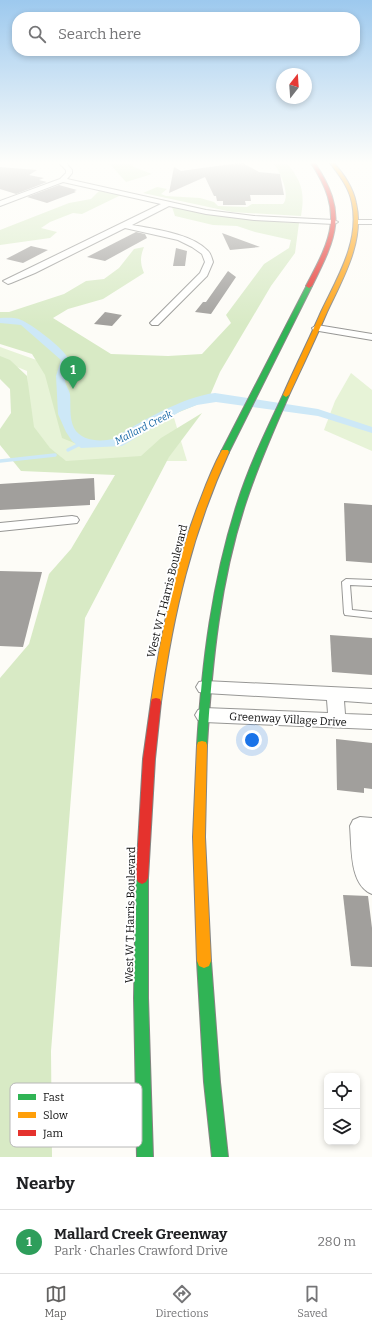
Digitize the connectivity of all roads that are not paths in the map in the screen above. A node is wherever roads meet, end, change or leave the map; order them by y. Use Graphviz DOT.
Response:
graph roads {
  1 [pos="141,217"];
  2 [pos="240,217"];
  3 [pos="340,217"];
  4 [pos="356,217"];
  5 [pos="343,222"];
  6 [pos="357,222"];
  7 [pos="372,222"];
  8 [pos="123,226"];
  9 [pos="349,255"];
  10 [pos="8,281"];
  11 [pos="155,323"];
  12 [pos="317,328"];
  13 [pos="372,337"];
  14 [pos="72,520"];
  15 [pos="0,527"];
  16 [pos="372,583"];
  17 [pos="372,615"];
  18 [pos="205,687"];
  19 [pos="335,693"];
  20 [pos="372,696"];
  21 [pos="204,715"];
  22 [pos="337,721"];
  23 [pos="372,722"];
  24 [pos="372,827"];
  25 [pos="372,884"];
  26 [pos="144,1157"];
  27 [pos="220,1157"];
  1 -- 8 [label="street"];
  2 -- 5 [label="street"];
  3 -- 5 [label="main road, West W T Harris Boulevard"];
  4 -- 6 [label="main road"];
  5 -- 6 [label="main road"];
  5 -- 9 [label="main road"];
  5 -- 26 [label="main road, West W T Harris Boulevard"];
  6 -- 7 [label="street"];
  6 -- 9 [label="main road"];
  8 -- 10 [label="street"];
  8 -- 11 [label="street"];
  9 -- 12 [label="main road"];
  12 -- 13 [label="street"];
  12 -- 18 [label="main road"];
  14 -- 15 [label="street"];
  16 -- 17 [label="lane"];
  18 -- 19 [label="street"];
  18 -- 21 [label="main road"];
  19 -- 20 [label="street"];
  19 -- 22 [label="street"];
  21 -- 22 [label="street, Greenway Village Drive"];
  21 -- 27 [label="main road"];
  22 -- 23 [label="street, Greenway Village Drive"];
  24 -- 25 [label="street"];
}
